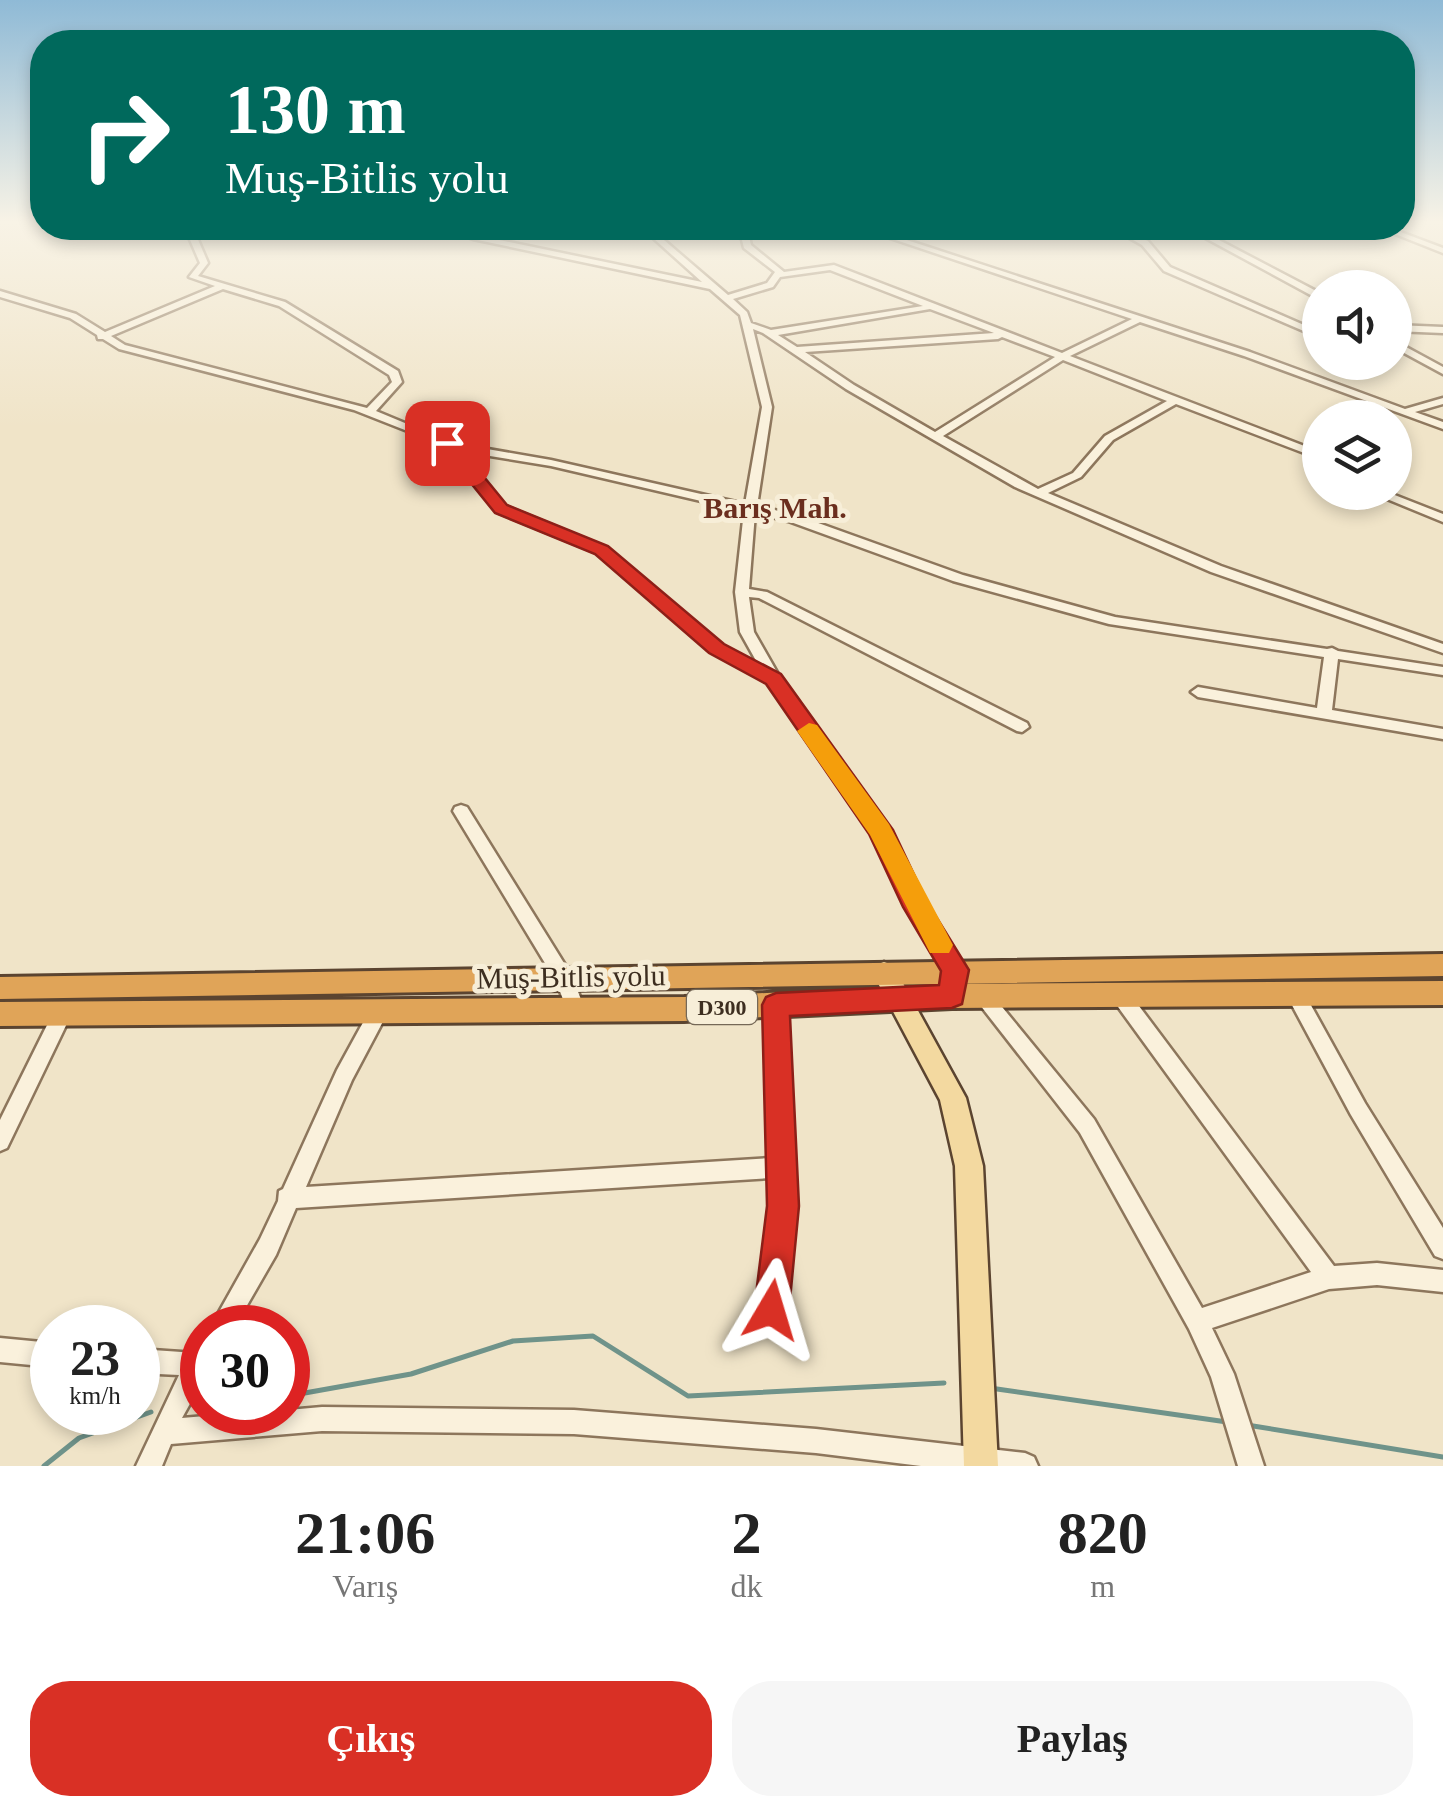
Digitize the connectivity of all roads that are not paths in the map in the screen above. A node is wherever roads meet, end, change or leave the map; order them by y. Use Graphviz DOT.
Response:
graph roads {
  1 [pos="215,289"];
  2 [pos="234,289"];
  3 [pos="717,289"];
  4 [pos="756,289"];
  5 [pos="885,289"];
  6 [pos="1050,289"];
  7 [pos="1214,289"];
  8 [pos="0,294"];
  9 [pos="728,298"];
  10 [pos="930,308"];
  11 [pos="1139,319"];
  12 [pos="746,324"];
  13 [pos="1302,327"];
  14 [pos="1412,329"];
  15 [pos="1443,330"];
  16 [pos="770,333"];
  17 [pos="1004,336"];
  18 [pos="101,337"];
  19 [pos="798,350"];
  20 [pos="1412,354"];
  21 [pos="1061,357"];
  22 [pos="1443,371"];
  23 [pos="1176,400"];
  24 [pos="1371,400"];
  25 [pos="1443,400"];
  26 [pos="1412,410"];
  27 [pos="369,412"];
  28 [pos="1412,415"];
  29 [pos="1443,426"];
  30 [pos="936,436"];
  31 [pos="450,446"];
  32 [pos="1302,449"];
  33 [pos="1038,494"];
  34 [pos="1412,506"];
  35 [pos="750,512"];
  36 [pos="1443,518"];
  37 [pos="742,592"];
  38 [pos="1443,649"];
  39 [pos="1332,652"];
  40 [pos="1443,671"];
  41 [pos="773,679"];
  42 [pos="1198,692"];
  43 [pos="1324,714"];
  44 [pos="1022,727"];
  45 [pos="1443,734"];
  46 [pos="461,811"];
  47 [pos="1443,965"];
  48 [pos="884,972"];
  49 [pos="565,981"];
  50 [pos="954,983"];
  51 [pos="0,988"];
  52 [pos="1443,992"];
  53 [pos="1295,994"];
  54 [pos="1120,995"];
  55 [pos="982,996"];
  56 [pos="900,1000"];
  57 [pos="776,1005"];
  58 [pos="576,1010"];
  59 [pos="379,1012"];
  60 [pos="63,1013"];
  61 [pos="0,1014"];
  62 [pos="0,1141"];
  63 [pos="782,1167"];
  64 [pos="287,1198"];
  65 [pos="1443,1248"];
  66 [pos="1329,1278"];
  67 [pos="1443,1280"];
  68 [pos="234,1305"];
  69 [pos="771,1310"];
  70 [pos="1197,1321"];
  71 [pos="0,1350"];
  72 [pos="30,1352"];
  73 [pos="180,1394"];
  74 [pos="164,1432"];
  75 [pos="981,1462"];
  76 [pos="149,1466"];
  77 [pos="1025,1466"];
  78 [pos="1251,1466"];
  1 -- 18 [label="street"];
  2 -- 27 [label="street"];
  3 -- 9 [label="street"];
  4 -- 9 [label="street"];
  5 -- 10 [label="street"];
  6 -- 11 [label="street"];
  7 -- 13 [label="street"];
  8 -- 18 [label="street"];
  9 -- 12 [label="street"];
  10 -- 16 [label="street"];
  10 -- 17 [label="street"];
  11 -- 21 [label="street"];
  11 -- 24 [label="street"];
  12 -- 16 [label="street"];
  12 -- 35 [label="street"];
  14 -- 15 [label="street"];
  16 -- 19 [label="street"];
  17 -- 19 [label="street"];
  17 -- 21 [label="street"];
  18 -- 27 [label="street"];
  19 -- 30 [label="street"];
  20 -- 22 [label="street"];
  21 -- 23 [label="street"];
  21 -- 30 [label="street"];
  23 -- 32 [label="street"];
  23 -- 33 [label="street"];
  25 -- 26 [label="street"];
  27 -- 31 [label="street"];
  28 -- 29 [label="street"];
  30 -- 33 [label="street"];
  31 -- 35 [label="street"];
  31 -- 41 [label="street"];
  33 -- 38 [label="street"];
  34 -- 36 [label="street"];
  35 -- 37 [label="street"];
  35 -- 39 [label="street"];
  37 -- 41 [label="street"];
  37 -- 44 [label="street"];
  39 -- 40 [label="street"];
  39 -- 43 [label="street"];
  41 -- 50 [label="street"];
  42 -- 43 [label="street"];
  43 -- 45 [label="street"];
  46 -- 49 [label="street"];
  47 -- 50 [label="highway, Muş-Bitlis yolu / D300"];
  48 -- 49 [label="highway, Muş-Bitlis yolu / D300"];
  48 -- 50 [label="highway, Muş-Bitlis yolu / D300"];
  48 -- 56 [label="main road"];
  49 -- 51 [label="highway, Muş-Bitlis yolu / D300"];
  49 -- 58 [label="street"];
  50 -- 55 [label="highway, Muş-Bitlis yolu / D300"];
  50 -- 56 [label="highway, Muş-Bitlis yolu / D300"];
  52 -- 53 [label="highway, Muş-Bitlis yolu / D300"];
  53 -- 54 [label="highway, Muş-Bitlis yolu / D300"];
  53 -- 65 [label="street"];
  54 -- 55 [label="highway, Muş-Bitlis yolu / D300"];
  54 -- 66 [label="street"];
  55 -- 70 [label="street"];
  56 -- 57 [label="highway, Muş-Bitlis yolu / D300"];
  56 -- 75 [label="main road"];
  57 -- 58 [label="highway, Muş-Bitlis yolu / D300"];
  57 -- 63 [label="street"];
  58 -- 59 [label="highway, Muş-Bitlis yolu / D300"];
  59 -- 60 [label="highway, Muş-Bitlis yolu / D300"];
  59 -- 64 [label="street"];
  60 -- 61 [label="highway, Muş-Bitlis yolu / D300"];
  60 -- 62 [label="street"];
  63 -- 64 [label="street"];
  63 -- 69 [label="street"];
  64 -- 68 [label="street"];
  66 -- 67 [label="street"];
  66 -- 70 [label="street"];
  70 -- 78 [label="street"];
  71 -- 72 [label="street"];
  73 -- 74 [label="street"];
  74 -- 75 [label="street"];
  74 -- 76 [label="street"];
  75 -- 77 [label="street"];
}
